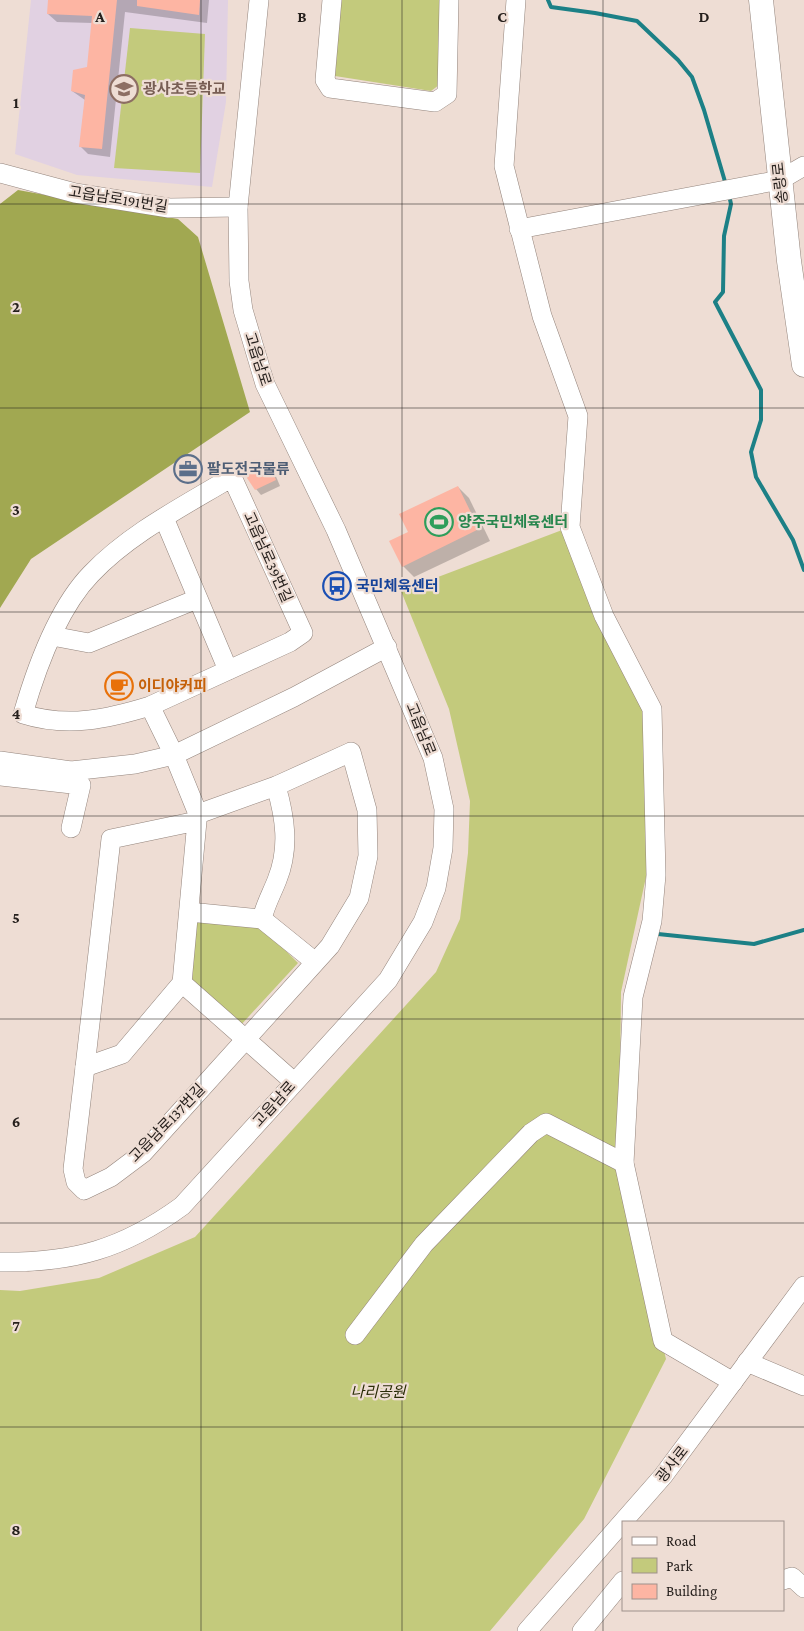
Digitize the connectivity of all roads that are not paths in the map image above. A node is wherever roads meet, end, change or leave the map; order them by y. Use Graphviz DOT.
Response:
graph roads {
  1 [pos="259,0"];
  2 [pos="332,0"];
  3 [pos="449,0"];
  4 [pos="516,0"];
  5 [pos="761,0"];
  6 [pos="804,166"];
  7 [pos="0,172"];
  8 [pos="780,180"];
  9 [pos="238,207"];
  10 [pos="519,229"];
  11 [pos="804,365"];
  12 [pos="164,518"];
  13 [pos="197,599"];
  14 [pos="52,636"];
  15 [pos="387,647"];
  16 [pos="228,670"];
  17 [pos="150,706"];
  18 [pos="174,755"];
  19 [pos="0,761"];
  20 [pos="0,776"];
  21 [pos="276,786"];
  22 [pos="197,818"];
  23 [pos="71,828"];
  24 [pos="189,912"];
  25 [pos="262,919"];
  26 [pos="314,961"];
  27 [pos="182,983"];
  28 [pos="246,1039"];
  29 [pos="86,1067"];
  30 [pos="294,1082"];
  31 [pos="624,1163"];
  32 [pos="0,1262"];
  33 [pos="804,1286"];
  34 [pos="354,1335"];
  35 [pos="747,1362"];
  36 [pos="733,1382"];
  37 [pos="804,1386"];
  38 [pos="624,1521"];
  39 [pos="622,1523"];
  40 [pos="784,1580"];
  41 [pos="622,1582"];
  42 [pos="804,1588"];
  43 [pos="527,1631"];
  44 [pos="582,1631"];
  1 -- 9 [label="street, 고읍남로"];
  2 -- 3 [label="street"];
  4 -- 10 [label="street"];
  5 -- 8 [label="main road, 송랑로"];
  6 -- 8 [label="street"];
  7 -- 9 [label="street, 고읍남로191번길"];
  8 -- 10 [label="street"];
  8 -- 11 [label="main road, 송랑로"];
  9 -- 15 [label="street, 고읍남로"];
  10 -- 31 [label="street"];
  12 -- 13 [label="street"];
  12 -- 14 [label="street, 고읍남로39번길"];
  12 -- 16 [label="street, 고읍남로39번길"];
  13 -- 14 [label="street"];
  13 -- 16 [label="street"];
  14 -- 17 [label="street, 고읍남로39번길"];
  15 -- 18 [label="street"];
  15 -- 30 [label="street, 고읍남로"];
  16 -- 17 [label="street, 고읍남로39번길"];
  17 -- 18 [label="street"];
  18 -- 19 [label="street"];
  18 -- 22 [label="street"];
  20 -- 23 [label="street"];
  21 -- 22 [label="street, 고읍남로137번길"];
  21 -- 25 [label="street"];
  21 -- 26 [label="street, 고읍남로137번길"];
  22 -- 24 [label="street"];
  22 -- 29 [label="street, 고읍남로137번길"];
  24 -- 25 [label="street"];
  24 -- 27 [label="street"];
  25 -- 26 [label="street"];
  26 -- 28 [label="street, 고읍남로137번길"];
  27 -- 28 [label="street"];
  27 -- 29 [label="street"];
  28 -- 29 [label="street, 고읍남로137번길"];
  28 -- 30 [label="street"];
  30 -- 32 [label="street, 고읍남로"];
  31 -- 34 [label="street"];
  31 -- 36 [label="street"];
  33 -- 35 [label="street, 광사로"];
  35 -- 36 [label="street, 광사로"];
  35 -- 37 [label="street"];
  36 -- 38 [label="street, 광사로"];
  39 -- 43 [label="street, 광사로"];
  40 -- 42 [label="street"];
  41 -- 44 [label="street"];
}
